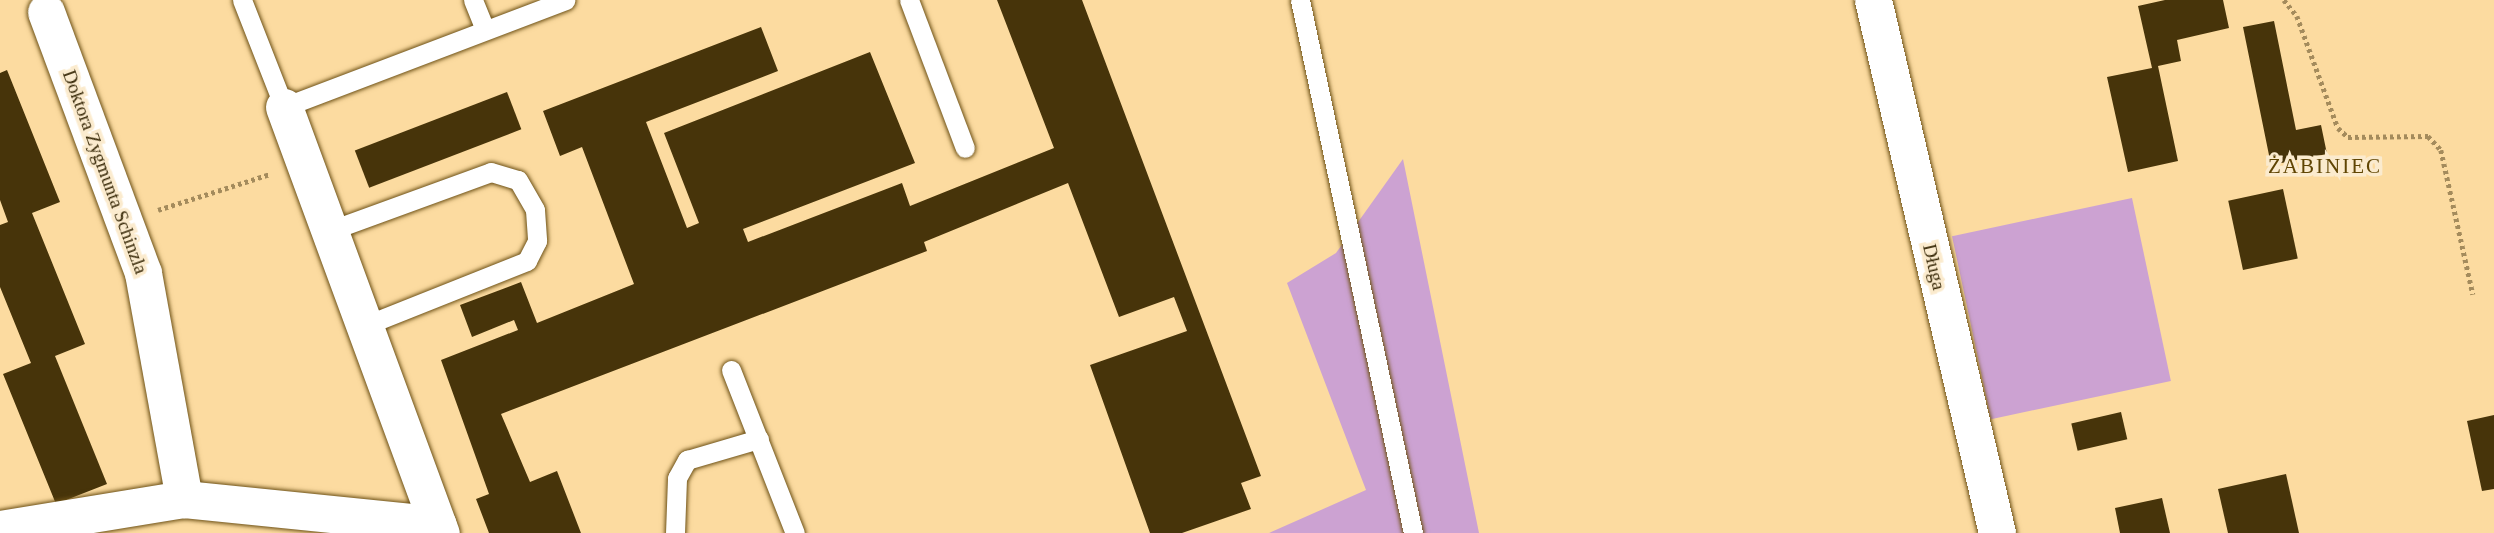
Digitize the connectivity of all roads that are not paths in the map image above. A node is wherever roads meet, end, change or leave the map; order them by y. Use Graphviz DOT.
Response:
graph roads {
  1 [pos="242,0"];
  2 [pos="473,0"];
  3 [pos="565,0"];
  4 [pos="909,0"];
  5 [pos="1300,0"];
  6 [pos="1873,0"];
  7 [pos="46,12"];
  8 [pos="485,30"];
  9 [pos="284,107"];
  10 [pos="965,148"];
  11 [pos="329,231"];
  12 [pos="364,326"];
  13 [pos="731,370"];
  14 [pos="759,439"];
  15 [pos="184,499"];
  16 [pos="439,529"];
  17 [pos="0,530"];
  18 [pos="675,533"];
  19 [pos="795,533"];
  20 [pos="1413,533"];
  21 [pos="1997,533"];
  1 -- 9 [label="lane"];
  2 -- 8 [label="lane"];
  3 -- 8 [label="lane"];
  4 -- 10 [label="lane"];
  5 -- 20 [label="lane"];
  6 -- 21 [label="street, Długa"];
  7 -- 15 [label="street, Doktora Zygmunta Schinzla"];
  8 -- 9 [label="lane"];
  9 -- 11 [label="street"];
  11 -- 12 [label="street"];
  11 -- 12 [label="lane"];
  12 -- 16 [label="street"];
  13 -- 14 [label="lane"];
  14 -- 18 [label="lane"];
  14 -- 19 [label="lane"];
  15 -- 16 [label="street"];
  15 -- 17 [label="street"];
}
